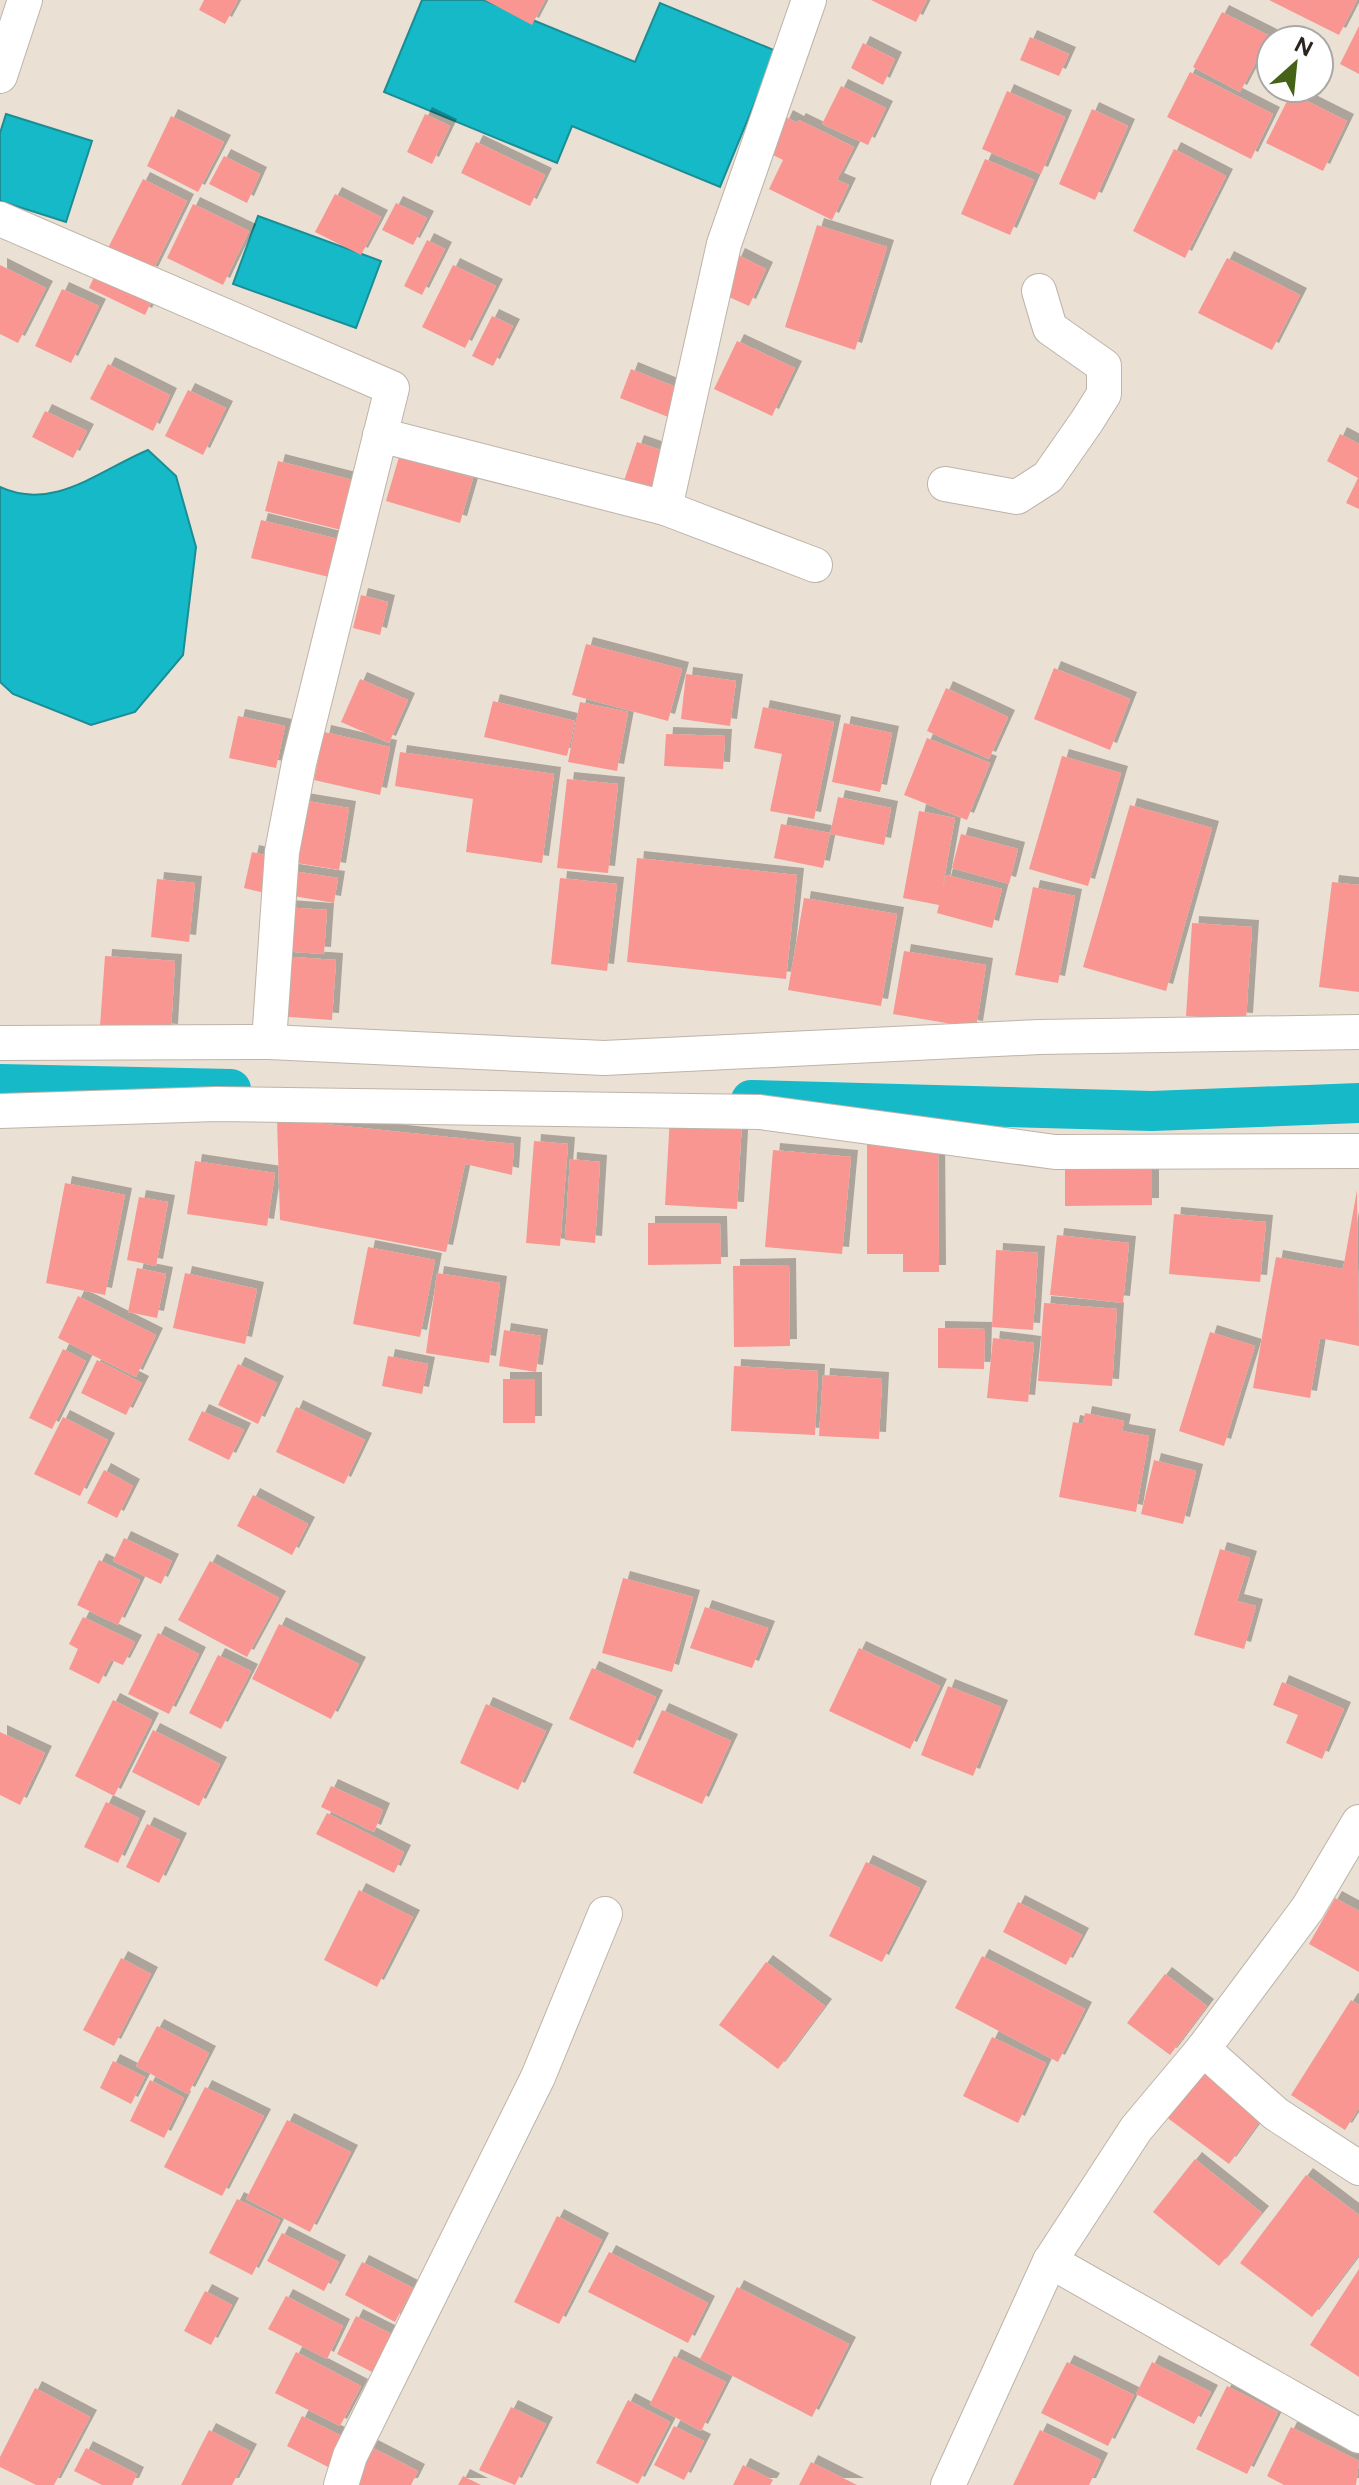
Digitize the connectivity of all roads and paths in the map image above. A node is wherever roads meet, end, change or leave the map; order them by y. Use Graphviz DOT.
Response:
graph roads {
  1 [pos="25,0"];
  2 [pos="809,0"];
  3 [pos="0,76"];
  4 [pos="0,219"];
  5 [pos="1039,291"];
  6 [pos="380,435"];
  7 [pos="945,484"];
  8 [pos="665,508"];
  9 [pos="815,565"];
  10 [pos="1359,1032"];
  11 [pos="269,1042"];
  12 [pos="0,1043"];
  13 [pos="0,1111"];
  14 [pos="1359,1151"];
  15 [pos="1359,1822"];
  16 [pos="605,1914"];
  17 [pos="1203,2049"];
  18 [pos="1359,2168"];
  19 [pos="1050,2261"];
  20 [pos="1359,2436"];
  21 [pos="341,2485"];
  22 [pos="948,2485"];
  1 -- 3 [label="street"];
  2 -- 8 [label="street"];
  4 -- 6 [label="street"];
  5 -- 7 [label="street"];
  6 -- 8 [label="street"];
  6 -- 11 [label="street"];
  8 -- 9 [label="street"];
  10 -- 11 [label="street"];
  11 -- 12 [label="street"];
  13 -- 14 [label="street"];
  15 -- 17 [label="street"];
  16 -- 21 [label="street"];
  17 -- 18 [label="street"];
  17 -- 19 [label="street"];
  19 -- 20 [label="street"];
  19 -- 22 [label="street"];
}
